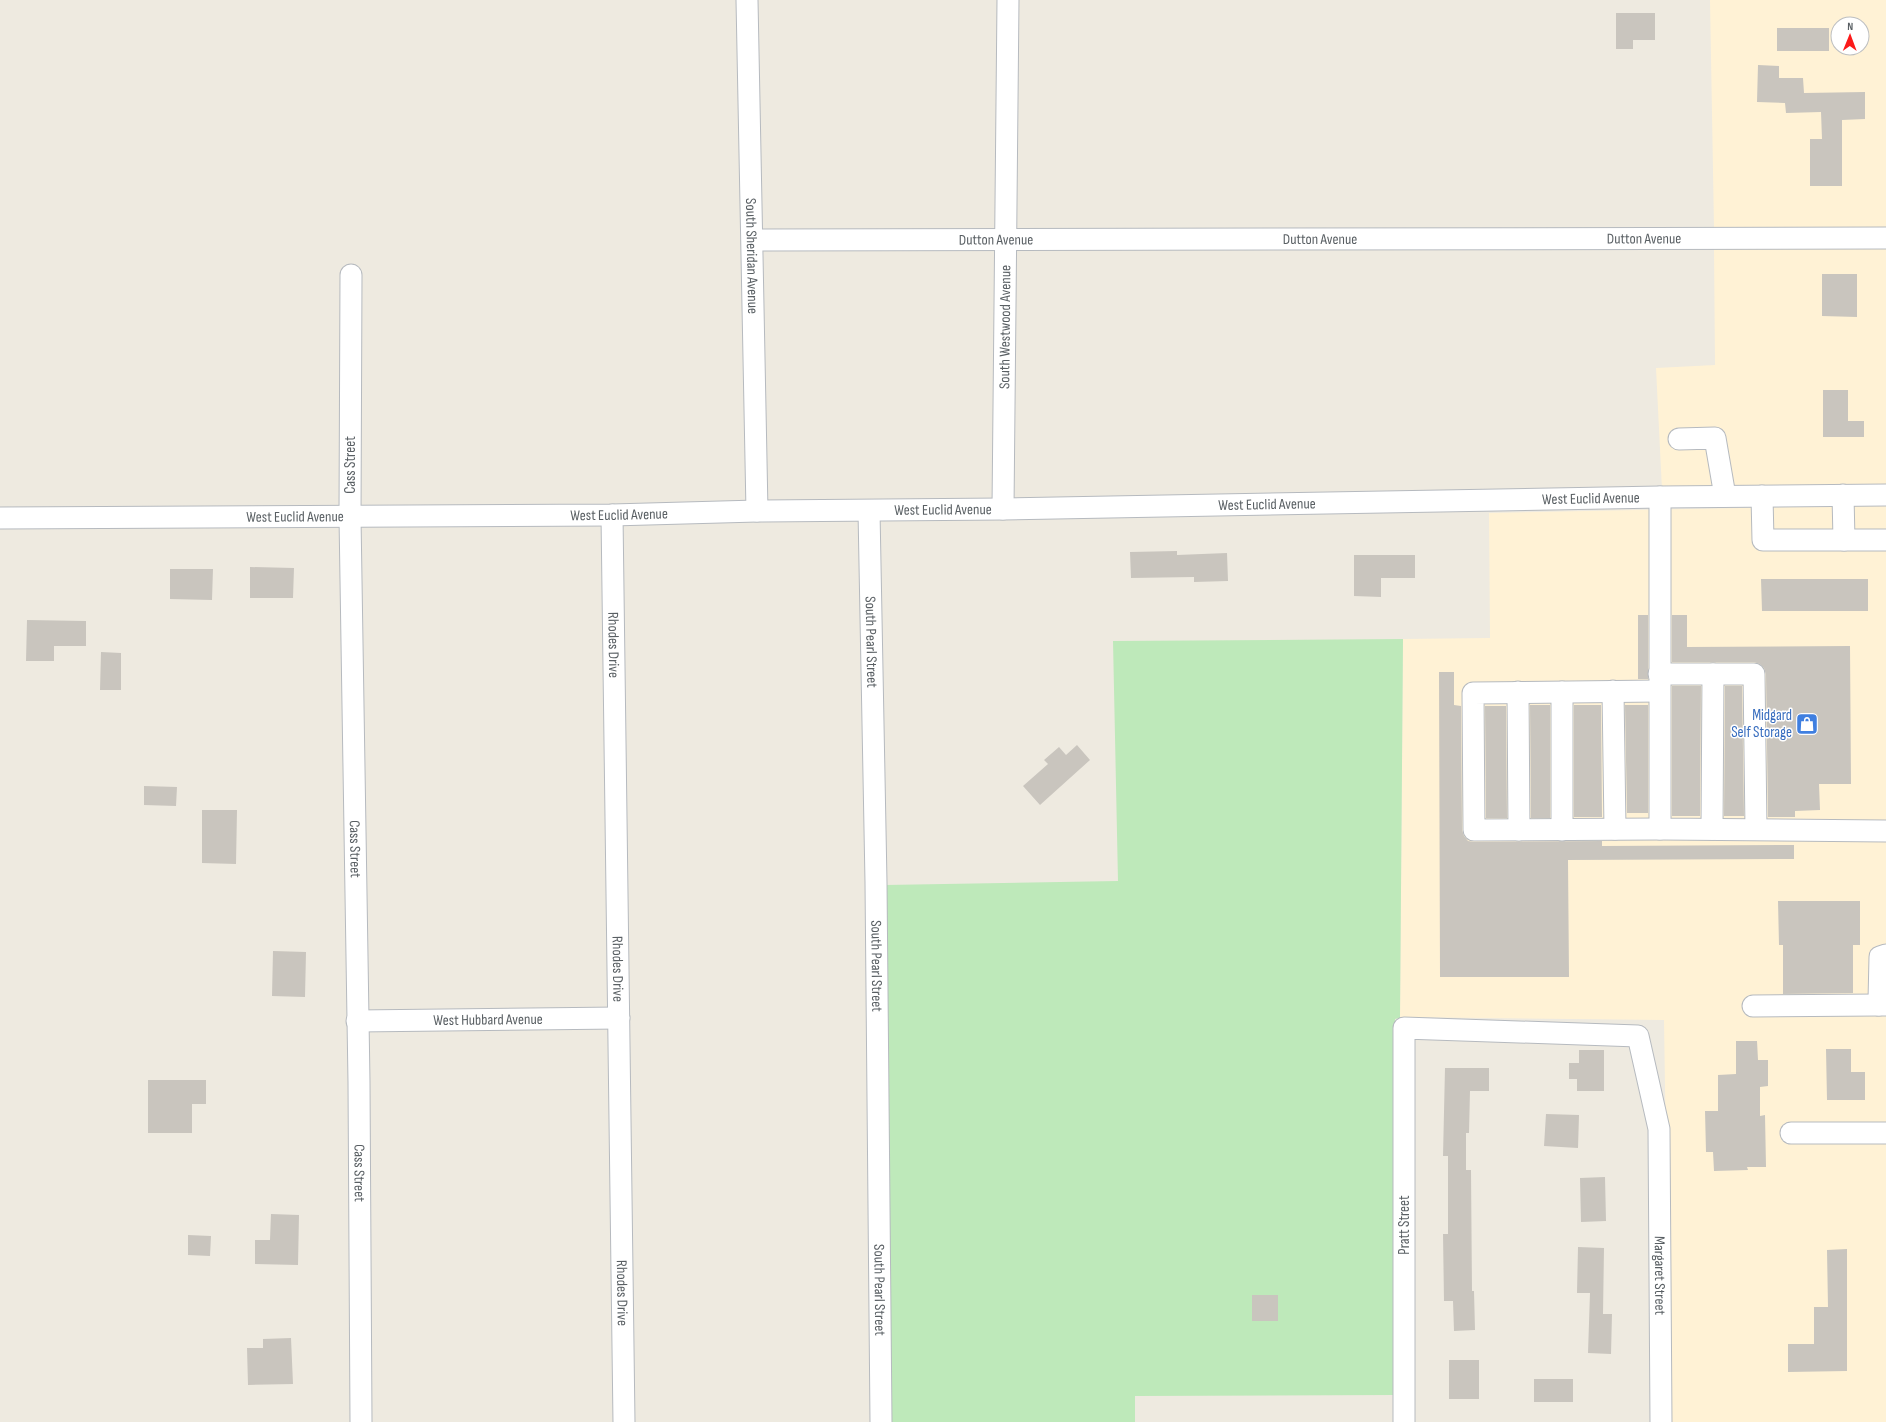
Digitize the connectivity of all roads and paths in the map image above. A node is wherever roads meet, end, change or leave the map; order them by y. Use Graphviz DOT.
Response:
graph roads {
  1 [pos="748,0"];
  2 [pos="1008,0"];
  3 [pos="1886,238"];
  4 [pos="753,240"];
  5 [pos="1005,240"];
  6 [pos="351,275"];
  7 [pos="1679,440"];
  8 [pos="1843,495"];
  9 [pos="1886,495"];
  10 [pos="1725,496"];
  11 [pos="1762,496"];
  12 [pos="1660,497"];
  13 [pos="1003,509"];
  14 [pos="758,511"];
  15 [pos="869,511"];
  16 [pos="612,515"];
  17 [pos="350,517"];
  18 [pos="0,518"];
  19 [pos="1844,540"];
  20 [pos="1886,540"];
  21 [pos="1713,674"];
  22 [pos="1659,683"];
  23 [pos="1613,691"];
  24 [pos="1518,692"];
  25 [pos="1562,692"];
  26 [pos="1615,829"];
  27 [pos="1660,829"];
  28 [pos="1712,829"];
  29 [pos="1756,829"];
  30 [pos="1519,830"];
  31 [pos="1562,830"];
  32 [pos="1886,831"];
  33 [pos="1886,955"];
  34 [pos="1883,1005"];
  35 [pos="1753,1006"];
  36 [pos="619,1018"];
  37 [pos="357,1022"];
  38 [pos="1404,1028"];
  39 [pos="1791,1133"];
  40 [pos="1886,1133"];
  41 [pos="361,1422"];
  42 [pos="624,1422"];
  43 [pos="880,1422"];
  44 [pos="1404,1422"];
  45 [pos="1661,1422"];
  1 -- 4 [label="street, South Sheridan Avenue"];
  2 -- 5 [label="street, South Westwood Avenue"];
  3 -- 5 [label="street, Dutton Avenue"];
  4 -- 5 [label="street, Dutton Avenue"];
  4 -- 14 [label="street, South Sheridan Avenue"];
  5 -- 13 [label="street, South Westwood Avenue"];
  6 -- 17 [label="street, Cass Street"];
  7 -- 10 [label="street"];
  8 -- 9 [label="street, West Euclid Avenue"];
  8 -- 11 [label="street, West Euclid Avenue"];
  8 -- 19 [label="street"];
  10 -- 11 [label="street, West Euclid Avenue"];
  10 -- 12 [label="street, West Euclid Avenue"];
  11 -- 19 [label="street"];
  12 -- 13 [label="street, West Euclid Avenue"];
  12 -- 22 [label="street"];
  13 -- 15 [label="street, West Euclid Avenue"];
  14 -- 15 [label="street, West Euclid Avenue"];
  14 -- 16 [label="street, West Euclid Avenue"];
  15 -- 43 [label="street, South Pearl Street"];
  16 -- 17 [label="street, West Euclid Avenue"];
  16 -- 36 [label="street, Rhodes Drive"];
  17 -- 18 [label="street, West Euclid Avenue"];
  17 -- 37 [label="street, Cass Street"];
  19 -- 20 [label="street"];
  21 -- 22 [label="street"];
  21 -- 28 [label="street"];
  21 -- 29 [label="street"];
  22 -- 23 [label="street"];
  22 -- 27 [label="street"];
  23 -- 25 [label="street"];
  23 -- 26 [label="street"];
  24 -- 25 [label="street"];
  24 -- 30 [label="street"];
  24 -- 30 [label="street"];
  25 -- 31 [label="street"];
  26 -- 27 [label="street"];
  26 -- 31 [label="street"];
  27 -- 28 [label="street"];
  28 -- 29 [label="street"];
  29 -- 32 [label="street"];
  30 -- 31 [label="street"];
  33 -- 34 [label="street"];
  34 -- 35 [label="street"];
  36 -- 37 [label="street, West Hubbard Avenue"];
  36 -- 42 [label="street, Rhodes Drive"];
  37 -- 41 [label="street, Cass Street"];
  38 -- 44 [label="street, Pratt Street"];
  38 -- 45 [label="street, Margaret Street"];
  39 -- 40 [label="street"];
}
